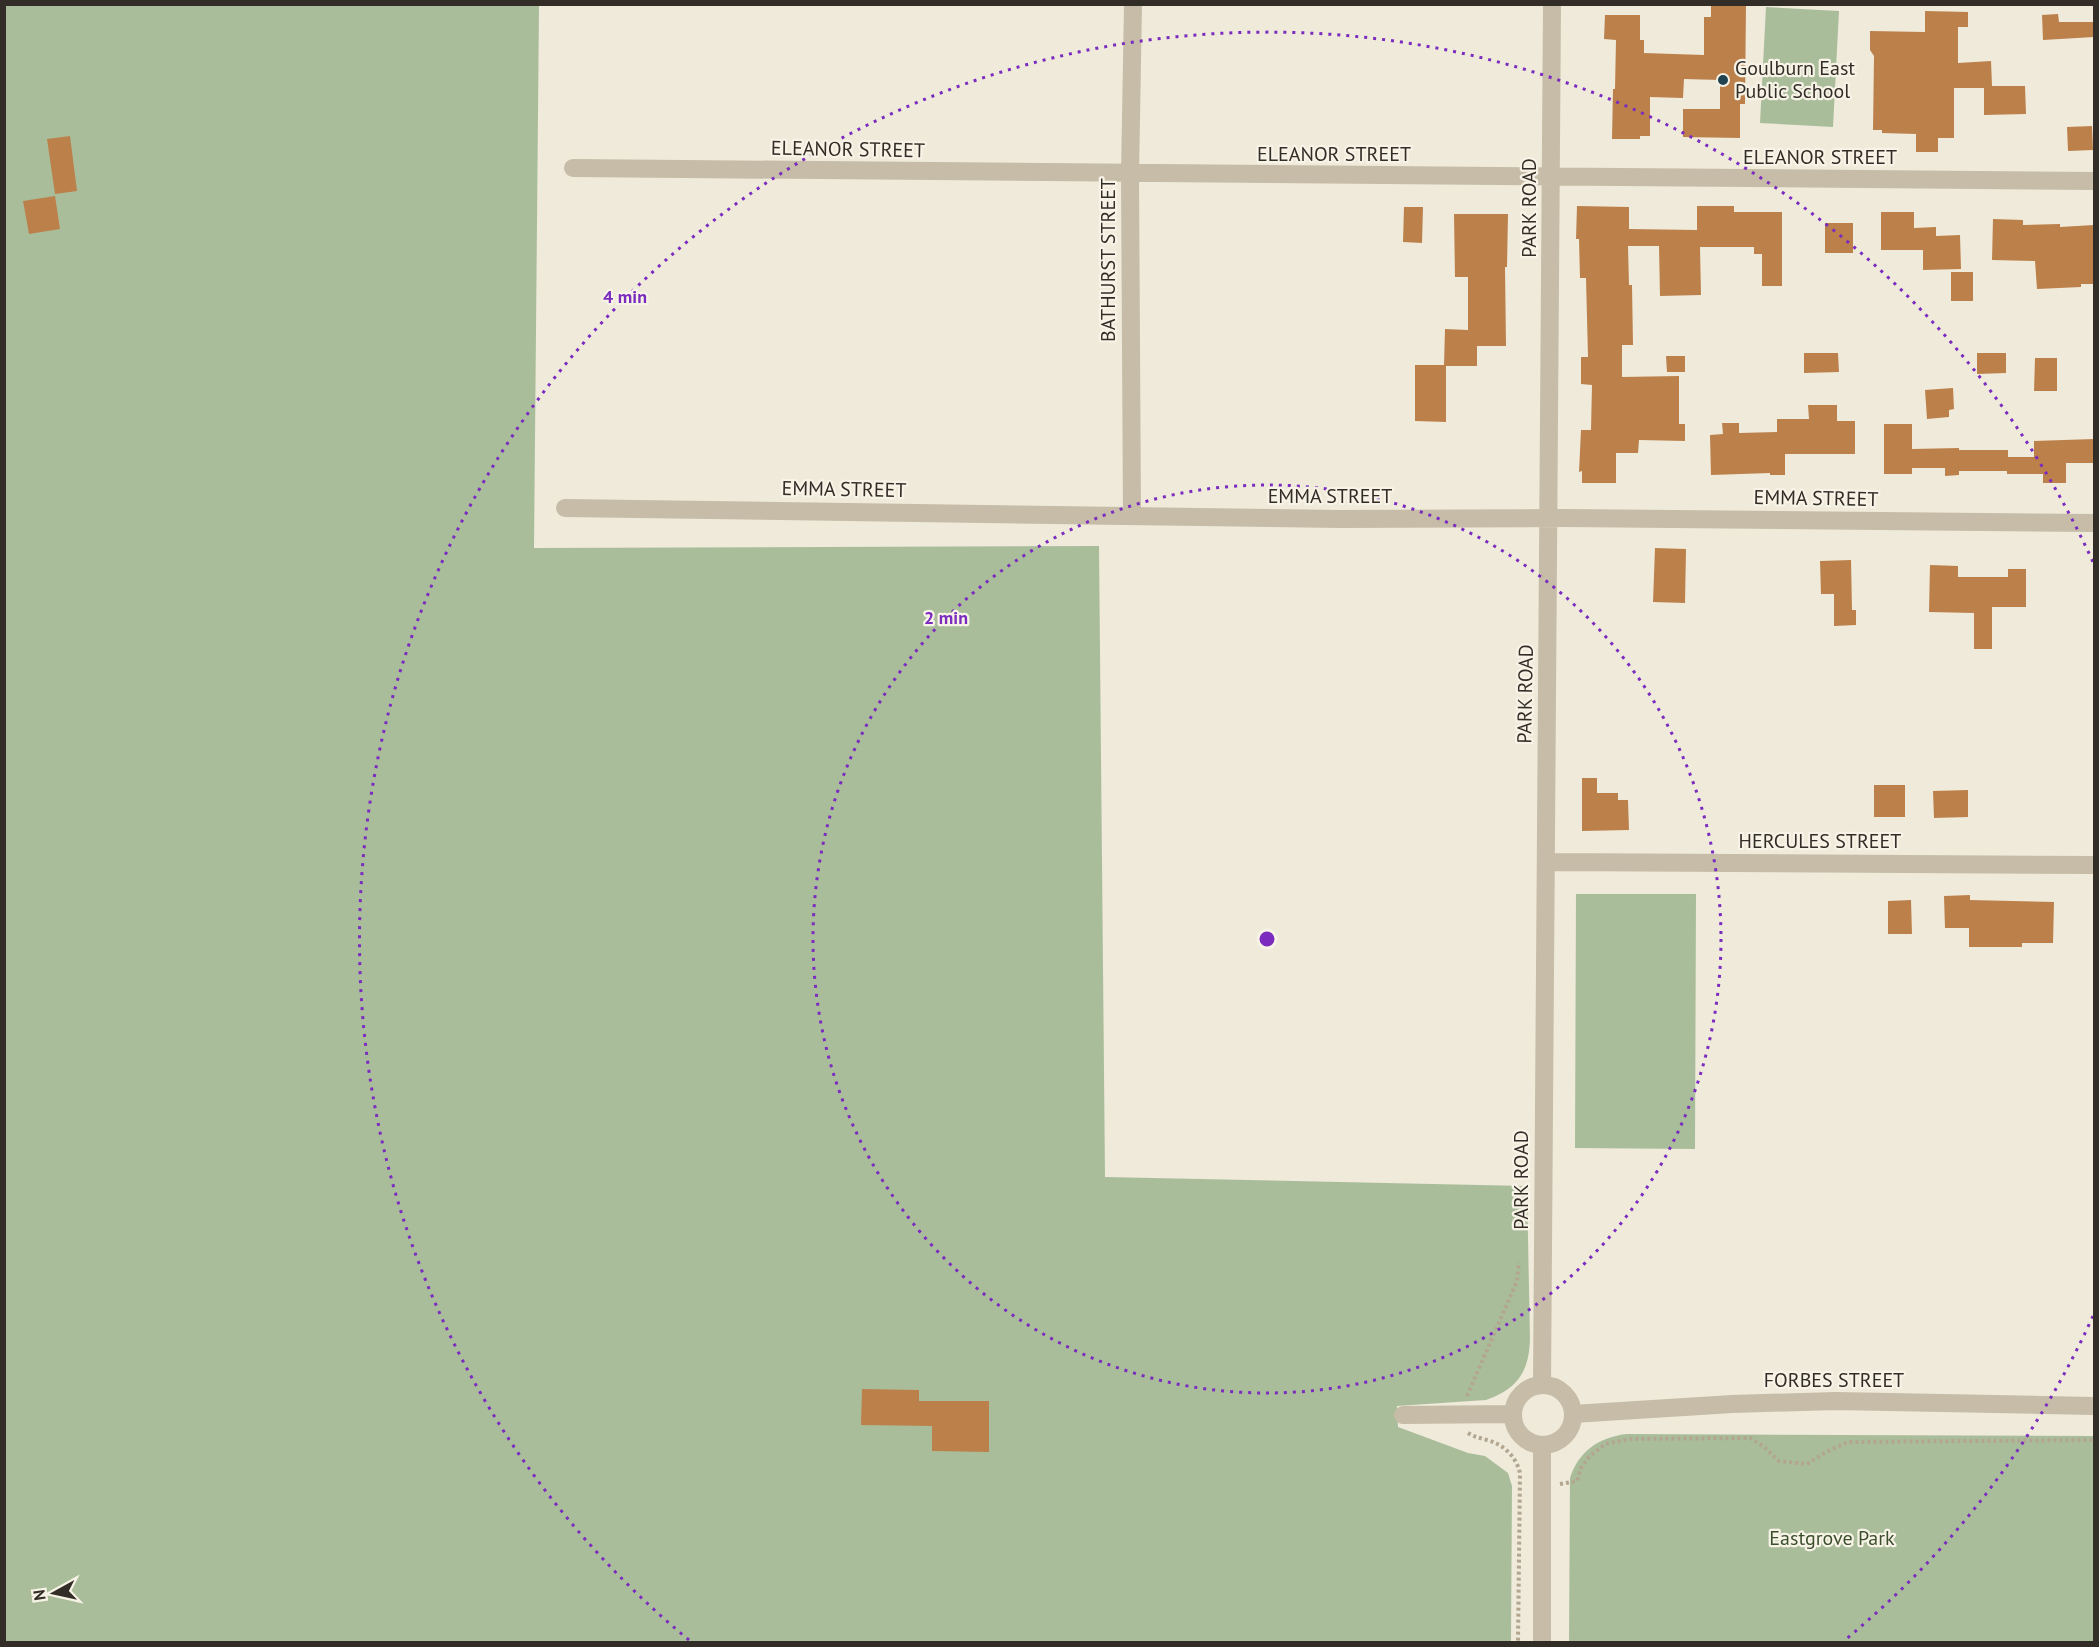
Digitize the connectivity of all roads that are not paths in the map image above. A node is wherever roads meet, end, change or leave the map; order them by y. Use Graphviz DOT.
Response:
graph roads {
  1 [pos="1133,4"];
  2 [pos="1552,4"];
  3 [pos="573,168"];
  4 [pos="1130,174"];
  5 [pos="1551,178"];
  6 [pos="2094,182"];
  7 [pos="565,508"];
  8 [pos="1132,516"];
  9 [pos="1549,519"];
  10 [pos="2094,523"];
  11 [pos="1546,862"];
  12 [pos="2094,865"];
  13 [pos="1542,1385"];
  14 [pos="2094,1406"];
  15 [pos="1512,1414"];
  16 [pos="1573,1414"];
  17 [pos="1403,1416"];
  18 [pos="1542,1446"];
  19 [pos="1542,1642"];
  1 -- 4 [label="street, BATHURST STREET"];
  2 -- 5 [label="street, PARK ROAD"];
  3 -- 4 [label="street, ELEANOR STREET"];
  4 -- 5 [label="street, ELEANOR STREET"];
  4 -- 8 [label="street, BATHURST STREET"];
  5 -- 6 [label="street, ELEANOR STREET"];
  5 -- 9 [label="street, PARK ROAD"];
  7 -- 8 [label="street, EMMA STREET"];
  8 -- 9 [label="street, EMMA STREET"];
  9 -- 10 [label="street, EMMA STREET"];
  9 -- 11 [label="street, PARK ROAD"];
  11 -- 12 [label="street, HERCULES STREET"];
  11 -- 13 [label="street, PARK ROAD"];
  13 -- 15 [label="street"];
  13 -- 16 [label="street"];
  14 -- 16 [label="street, FORBES STREET"];
  15 -- 17 [label="street"];
  15 -- 18 [label="street"];
  16 -- 18 [label="street"];
  18 -- 19 [label="street"];
}
